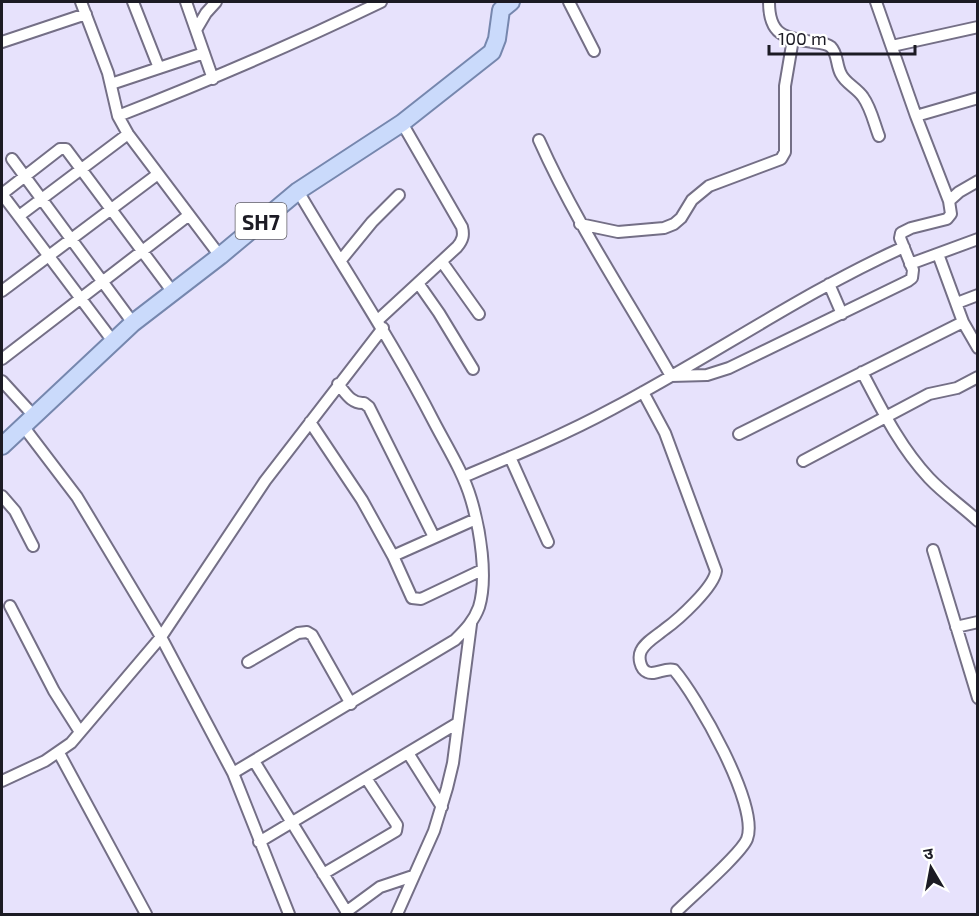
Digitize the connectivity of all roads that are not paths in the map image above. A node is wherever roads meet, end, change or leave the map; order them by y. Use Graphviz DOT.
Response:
graph roads {
  1 [pos="81,2"];
  2 [pos="133,2"];
  3 [pos="186,2"];
  4 [pos="216,2"];
  5 [pos="381,2"];
  6 [pos="511,2"];
  7 [pos="569,2"];
  8 [pos="768,2"];
  9 [pos="876,2"];
  10 [pos="86,14"];
  11 [pos="978,27"];
  12 [pos="196,30"];
  13 [pos="793,39"];
  14 [pos="2,42"];
  15 [pos="892,46"];
  16 [pos="594,51"];
  17 [pos="204,53"];
  18 [pos="159,68"];
  19 [pos="213,79"];
  20 [pos="111,84"];
  21 [pos="978,98"];
  22 [pos="118,116"];
  23 [pos="916,116"];
  24 [pos="402,123"];
  25 [pos="128,134"];
  26 [pos="879,136"];
  27 [pos="539,140"];
  28 [pos="12,159"];
  29 [pos="81,168"];
  30 [pos="158,174"];
  31 [pos="24,176"];
  32 [pos="978,181"];
  33 [pos="298,191"];
  34 [pos="2,194"];
  35 [pos="399,195"];
  36 [pos="42,199"];
  37 [pos="949,201"];
  38 [pos="113,210"];
  39 [pos="189,215"];
  40 [pos="19,216"];
  41 [pos="580,224"];
  42 [pos="978,239"];
  43 [pos="71,241"];
  44 [pos="904,247"];
  45 [pos="142,249"];
  46 [pos="938,254"];
  47 [pos="220,256"];
  48 [pos="50,257"];
  49 [pos="341,260"];
  50 [pos="442,262"];
  51 [pos="910,264"];
  52 [pos="102,281"];
  53 [pos="418,283"];
  54 [pos="828,284"];
  55 [pos="2,291"];
  56 [pos="172,291"];
  57 [pos="978,295"];
  58 [pos="79,298"];
  59 [pos="957,303"];
  60 [pos="480,314"];
  61 [pos="842,314"];
  62 [pos="963,321"];
  63 [pos="132,323"];
  64 [pos="380,324"];
  65 [pos="112,340"];
  66 [pos="978,348"];
  67 [pos="2,359"];
  68 [pos="473,369"];
  69 [pos="862,372"];
  70 [pos="671,376"];
  71 [pos="978,377"];
  72 [pos="2,381"];
  73 [pos="338,384"];
  74 [pos="643,392"];
  75 [pos="886,417"];
  76 [pos="28,421"];
  77 [pos="310,422"];
  78 [pos="739,434"];
  79 [pos="2,446"];
  80 [pos="510,457"];
  81 [pos="803,461"];
  82 [pos="463,477"];
  83 [pos="2,496"];
  84 [pos="476,519"];
  85 [pos="978,521"];
  86 [pos="434,537"];
  87 [pos="548,542"];
  88 [pos="33,546"];
  89 [pos="933,550"];
  90 [pos="393,556"];
  91 [pos="482,570"];
  92 [pos="10,606"];
  93 [pos="978,622"];
  94 [pos="471,624"];
  95 [pos="956,627"];
  96 [pos="161,638"];
  97 [pos="248,662"];
  98 [pos="978,698"];
  99 [pos="351,704"];
  100 [pos="456,724"];
  101 [pos="80,732"];
  102 [pos="59,753"];
  103 [pos="408,753"];
  104 [pos="254,760"];
  105 [pos="233,773"];
  106 [pos="366,778"];
  107 [pos="2,781"];
  108 [pos="442,807"];
  109 [pos="292,823"];
  110 [pos="260,842"];
  111 [pos="323,874"];
  112 [pos="413,876"];
  113 [pos="677,911"];
  114 [pos="347,913"];
  115 [pos="146,915"];
  116 [pos="289,915"];
  117 [pos="397,915"];
  1 -- 10 [label="street"];
  2 -- 18 [label="street"];
  3 -- 12 [label="street"];
  4 -- 12 [label="street"];
  5 -- 19 [label="street"];
  6 -- 24 [label="main road, SH7"];
  7 -- 16 [label="street"];
  8 -- 13 [label="street"];
  9 -- 15 [label="street"];
  10 -- 14 [label="street"];
  10 -- 20 [label="street"];
  11 -- 15 [label="street"];
  12 -- 17 [label="street"];
  13 -- 26 [label="street"];
  13 -- 41 [label="street"];
  15 -- 23 [label="street"];
  17 -- 18 [label="street"];
  17 -- 19 [label="street"];
  18 -- 20 [label="street"];
  19 -- 22 [label="street"];
  20 -- 22 [label="street"];
  21 -- 23 [label="street"];
  22 -- 25 [label="street"];
  23 -- 37 [label="street"];
  24 -- 33 [label="main road, SH7"];
  24 -- 50 [label="street"];
  25 -- 29 [label="street"];
  25 -- 30 [label="street"];
  27 -- 41 [label="street"];
  28 -- 31 [label="street"];
  29 -- 31 [label="street"];
  29 -- 36 [label="street"];
  29 -- 38 [label="street"];
  30 -- 38 [label="street"];
  30 -- 39 [label="street"];
  31 -- 34 [label="street"];
  31 -- 36 [label="street"];
  32 -- 37 [label="street"];
  33 -- 47 [label="main road, SH7"];
  33 -- 49 [label="street"];
  34 -- 40 [label="street"];
  35 -- 49 [label="street"];
  36 -- 40 [label="street"];
  36 -- 43 [label="street"];
  37 -- 44 [label="street"];
  38 -- 43 [label="street"];
  38 -- 45 [label="street"];
  39 -- 45 [label="street"];
  39 -- 47 [label="street"];
  40 -- 48 [label="street"];
  41 -- 70 [label="street"];
  42 -- 46 [label="street"];
  43 -- 48 [label="street"];
  43 -- 52 [label="street"];
  44 -- 51 [label="street"];
  44 -- 54 [label="street"];
  45 -- 52 [label="street"];
  45 -- 56 [label="street"];
  46 -- 51 [label="street"];
  46 -- 59 [label="street"];
  47 -- 56 [label="main road, SH7"];
  48 -- 55 [label="street"];
  48 -- 58 [label="street"];
  49 -- 64 [label="street"];
  50 -- 53 [label="street"];
  50 -- 60 [label="street"];
  51 -- 61 [label="street"];
  52 -- 58 [label="street"];
  52 -- 63 [label="street"];
  53 -- 64 [label="street"];
  53 -- 68 [label="street"];
  54 -- 61 [label="street"];
  54 -- 70 [label="street"];
  56 -- 63 [label="main road, SH7"];
  57 -- 59 [label="street"];
  58 -- 65 [label="street"];
  58 -- 67 [label="street"];
  59 -- 62 [label="street"];
  61 -- 70 [label="street"];
  62 -- 66 [label="street"];
  62 -- 69 [label="street"];
  63 -- 65 [label="main road, SH7"];
  64 -- 73 [label="street"];
  64 -- 82 [label="street"];
  65 -- 76 [label="main road, SH7"];
  69 -- 75 [label="street"];
  69 -- 78 [label="street"];
  70 -- 74 [label="street"];
  71 -- 75 [label="street"];
  72 -- 76 [label="street"];
  73 -- 77 [label="street"];
  73 -- 86 [label="street"];
  74 -- 80 [label="street"];
  74 -- 113 [label="street"];
  75 -- 81 [label="street"];
  75 -- 85 [label="street"];
  76 -- 79 [label="main road, SH7"];
  76 -- 96 [label="street"];
  77 -- 90 [label="street"];
  77 -- 96 [label="street"];
  80 -- 82 [label="street"];
  80 -- 87 [label="street"];
  82 -- 84 [label="street"];
  83 -- 88 [label="street"];
  84 -- 86 [label="street"];
  84 -- 91 [label="street"];
  86 -- 90 [label="street"];
  89 -- 95 [label="street"];
  90 -- 91 [label="street"];
  91 -- 94 [label="street"];
  92 -- 101 [label="street"];
  93 -- 95 [label="street"];
  94 -- 99 [label="street"];
  94 -- 100 [label="street"];
  95 -- 98 [label="street"];
  96 -- 101 [label="street"];
  96 -- 105 [label="street"];
  97 -- 99 [label="street"];
  99 -- 104 [label="street"];
  100 -- 103 [label="street"];
  100 -- 108 [label="street"];
  101 -- 102 [label="street"];
  102 -- 107 [label="street"];
  102 -- 115 [label="street"];
  103 -- 106 [label="street"];
  103 -- 108 [label="street"];
  104 -- 105 [label="street"];
  104 -- 109 [label="street"];
  105 -- 110 [label="street"];
  106 -- 109 [label="street"];
  106 -- 111 [label="street"];
  108 -- 112 [label="street"];
  109 -- 110 [label="street"];
  109 -- 111 [label="street"];
  110 -- 116 [label="street"];
  111 -- 114 [label="street"];
  112 -- 114 [label="street"];
  112 -- 117 [label="street"];
}
